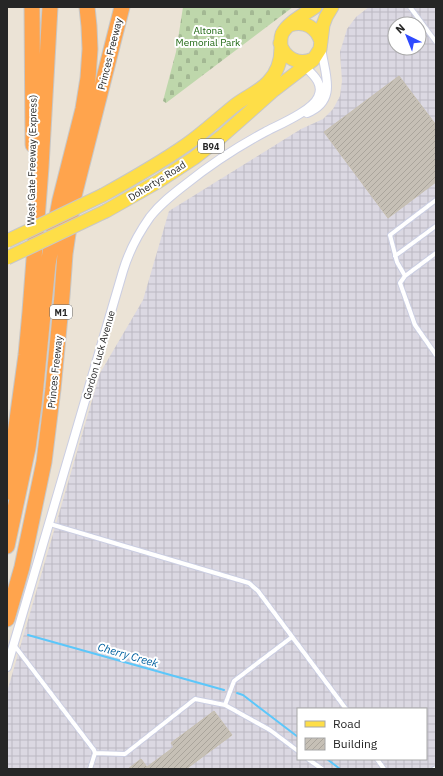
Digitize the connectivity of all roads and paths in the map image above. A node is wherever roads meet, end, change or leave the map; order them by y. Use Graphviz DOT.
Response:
graph roads {
  1 [pos="32,7"];
  2 [pos="50,7"];
  3 [pos="87,7"];
  4 [pos="122,7"];
  5 [pos="315,7"];
  6 [pos="332,7"];
  7 [pos="410,7"];
  8 [pos="289,26"];
  9 [pos="436,42"];
  10 [pos="280,43"];
  11 [pos="321,43"];
  12 [pos="302,64"];
  13 [pos="295,117"];
  14 [pos="436,200"];
  15 [pos="436,226"];
  16 [pos="7,241"];
  17 [pos="436,253"];
  18 [pos="395,256"];
  19 [pos="7,258"];
  20 [pos="405,276"];
  21 [pos="30,312"];
  22 [pos="436,355"];
  23 [pos="7,492"];
  24 [pos="50,524"];
  25 [pos="7,546"];
  26 [pos="7,619"];
  27 [pos="292,637"];
  28 [pos="14,645"];
  29 [pos="7,667"];
  30 [pos="225,705"];
  31 [pos="345,708"];
  32 [pos="297,750"];
  33 [pos="95,753"];
  34 [pos="309,760"];
  35 [pos="378,760"];
  36 [pos="90,769"];
  37 [pos="322,769"];
  38 [pos="384,769"];
  1 -- 21 [label="highway, West Gate Freeway (Express)"];
  2 -- 21 [label="highway"];
  3 -- 25 [label="highway"];
  4 -- 26 [label="highway, Princes Freeway / M1"];
  5 -- 8 [label="main road, Dohertys Road / B94"];
  6 -- 11 [label="main road, Dohertys Road / B94"];
  7 -- 9 [label="lane"];
  8 -- 10 [label="main road, Dohertys Road / B94"];
  8 -- 11 [label="main road"];
  10 -- 12 [label="main road"];
  10 -- 16 [label="main road, Dohertys Road / B94, bridge"];
  11 -- 12 [label="main road, Dohertys Road / B94"];
  11 -- 13 [label="street, Gordon Luck Avenue"];
  12 -- 13 [label="street, Gordon Luck Avenue"];
  12 -- 19 [label="main road, Dohertys Road / B94, bridge"];
  13 -- 24 [label="street, Gordon Luck Avenue"];
  14 -- 18 [label="lane"];
  15 -- 18 [label="lane"];
  17 -- 20 [label="lane"];
  18 -- 20 [label="lane"];
  20 -- 22 [label="lane"];
  21 -- 23 [label="highway"];
  24 -- 27 [label="lane"];
  24 -- 28 [label="street, Gordon Luck Avenue"];
  27 -- 30 [label="lane"];
  27 -- 31 [label="lane"];
  28 -- 29 [label="street, Gordon Luck Avenue"];
  28 -- 33 [label="lane"];
  30 -- 32 [label="lane"];
  30 -- 33 [label="lane"];
  33 -- 36 [label="lane"];
  34 -- 37 [label="lane"];
  35 -- 38 [label="lane"];
}
